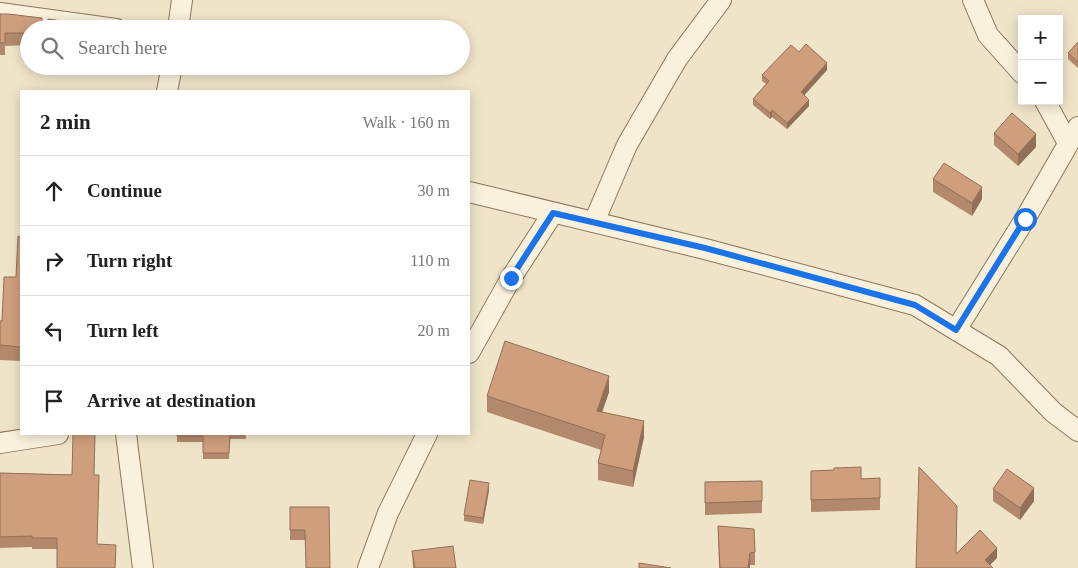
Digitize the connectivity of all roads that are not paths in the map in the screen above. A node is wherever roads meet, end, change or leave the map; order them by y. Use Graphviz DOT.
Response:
graph roads {
  1 [pos="182,0"];
  2 [pos="721,0"];
  3 [pos="973,0"];
  4 [pos="0,13"];
  5 [pos="51,20"];
  6 [pos="179,20"];
  7 [pos="1018,69"];
  8 [pos="170,75"];
  9 [pos="167,90"];
  10 [pos="1048,105"];
  11 [pos="1073,135"];
  12 [pos="470,192"];
  13 [pos="553,213"];
  14 [pos="594,222"];
  15 [pos="956,330"];
  16 [pos="470,351"];
  17 [pos="1078,431"];
  18 [pos="52,435"];
  19 [pos="126,435"];
  20 [pos="426,435"];
  21 [pos="0,443"];
  22 [pos="143,568"];
  23 [pos="368,568"];
  1 -- 6 [label="street"];
  2 -- 14 [label="street"];
  3 -- 7 [label="street"];
  4 -- 5 [label="street"];
  8 -- 9 [label="street"];
  10 -- 11 [label="street"];
  11 -- 15 [label="street"];
  12 -- 13 [label="street"];
  13 -- 14 [label="street"];
  13 -- 16 [label="street"];
  14 -- 15 [label="street"];
  15 -- 17 [label="street"];
  18 -- 21 [label="street"];
  19 -- 22 [label="street"];
  20 -- 23 [label="street"];
}
